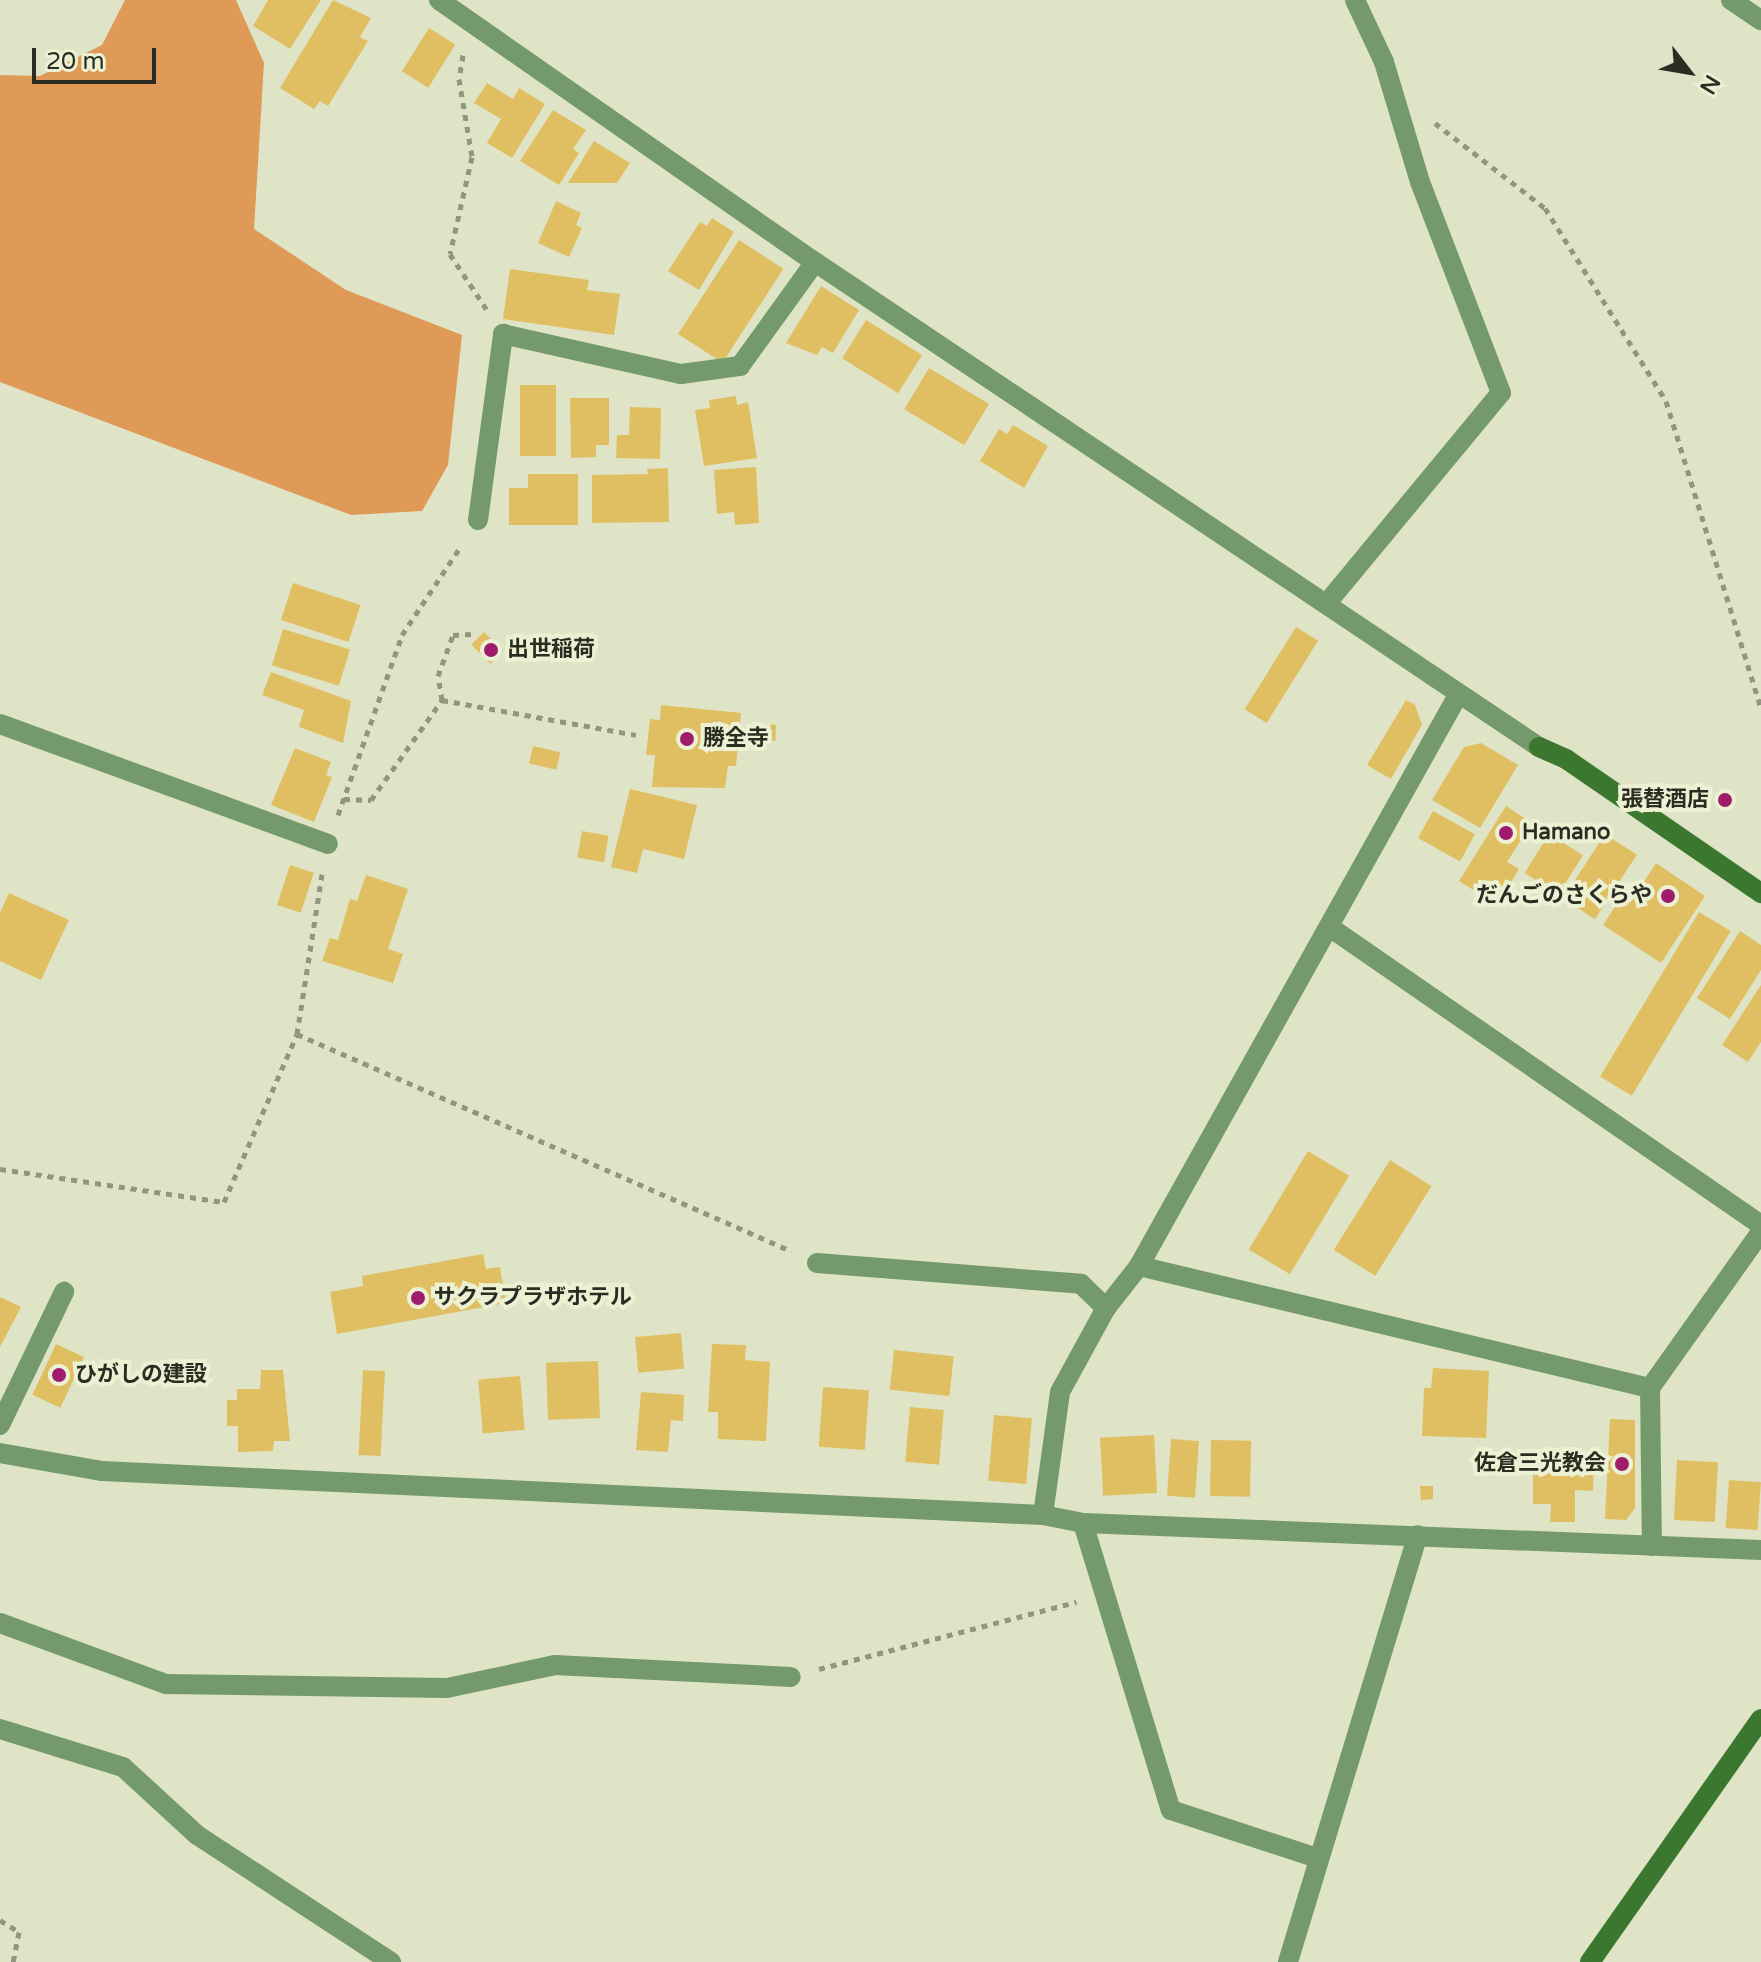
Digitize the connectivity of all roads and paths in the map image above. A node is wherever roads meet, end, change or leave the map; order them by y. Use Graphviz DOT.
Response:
graph roads {
  1 [pos="439,0"];
  2 [pos="1355,0"];
  3 [pos="1731,0"];
  4 [pos="1761,20"];
  5 [pos="471,25"];
  6 [pos="1393,91"];
  7 [pos="815,262"];
  8 [pos="503,334"];
  9 [pos="478,520"];
  10 [pos="1327,603"];
  11 [pos="471,634"];
  12 [pos="1458,695"];
  13 [pos="442,700"];
  14 [pos="1761,708"];
  15 [pos="0,724"];
  16 [pos="636,735"];
  17 [pos="344,799"];
  18 [pos="328,844"];
  19 [pos="1761,893"];
  20 [pos="1331,928"];
  21 [pos="297,1034"];
  22 [pos="0,1169"];
  23 [pos="1761,1225"];
  24 [pos="1761,1232"];
  25 [pos="817,1263"];
  26 [pos="1139,1266"];
  27 [pos="64,1292"];
  28 [pos="1106,1308"];
  29 [pos="1650,1388"];
  30 [pos="0,1425"];
  31 [pos="0,1453"];
  32 [pos="1043,1515"];
  33 [pos="1083,1523"];
  34 [pos="1418,1535"];
  35 [pos="1652,1546"];
  36 [pos="1761,1550"];
  37 [pos="1105,1594"];
  38 [pos="0,1623"];
  39 [pos="791,1677"];
  40 [pos="0,1729"];
  41 [pos="1757,1734"];
  42 [pos="1317,1858"];
  43 [pos="0,1920"];
  44 [pos="13,1962"];
  45 [pos="391,1962"];
  46 [pos="1288,1962"];
  47 [pos="1590,1962"];
  1 -- 5 [label="street"];
  2 -- 6 [label="street"];
  3 -- 4 [label="street"];
  5 -- 7 [label="street"];
  5 -- 8 [label="path"];
  6 -- 10 [label="street"];
  6 -- 14 [label="path"];
  7 -- 8 [label="street"];
  7 -- 10 [label="street"];
  8 -- 9 [label="street"];
  9 -- 17 [label="path"];
  10 -- 12 [label="street"];
  11 -- 13 [label="path"];
  12 -- 19 [label="street"];
  12 -- 20 [label="street"];
  13 -- 16 [label="path"];
  13 -- 17 [label="path"];
  15 -- 18 [label="street"];
  17 -- 18 [label="path"];
  18 -- 21 [label="path"];
  20 -- 23 [label="street"];
  20 -- 26 [label="street"];
  21 -- 22 [label="path"];
  21 -- 25 [label="path"];
  24 -- 29 [label="street"];
  25 -- 28 [label="street"];
  26 -- 28 [label="street"];
  26 -- 29 [label="street"];
  27 -- 30 [label="street"];
  28 -- 32 [label="street"];
  29 -- 35 [label="street"];
  31 -- 32 [label="street"];
  32 -- 33 [label="street"];
  33 -- 34 [label="street"];
  33 -- 37 [label="street"];
  34 -- 35 [label="street"];
  34 -- 42 [label="street"];
  35 -- 36 [label="street"];
  37 -- 39 [label="path"];
  37 -- 42 [label="street"];
  38 -- 39 [label="street"];
  40 -- 45 [label="street"];
  41 -- 47 [label="street"];
  42 -- 46 [label="street"];
  43 -- 44 [label="path"];
}
